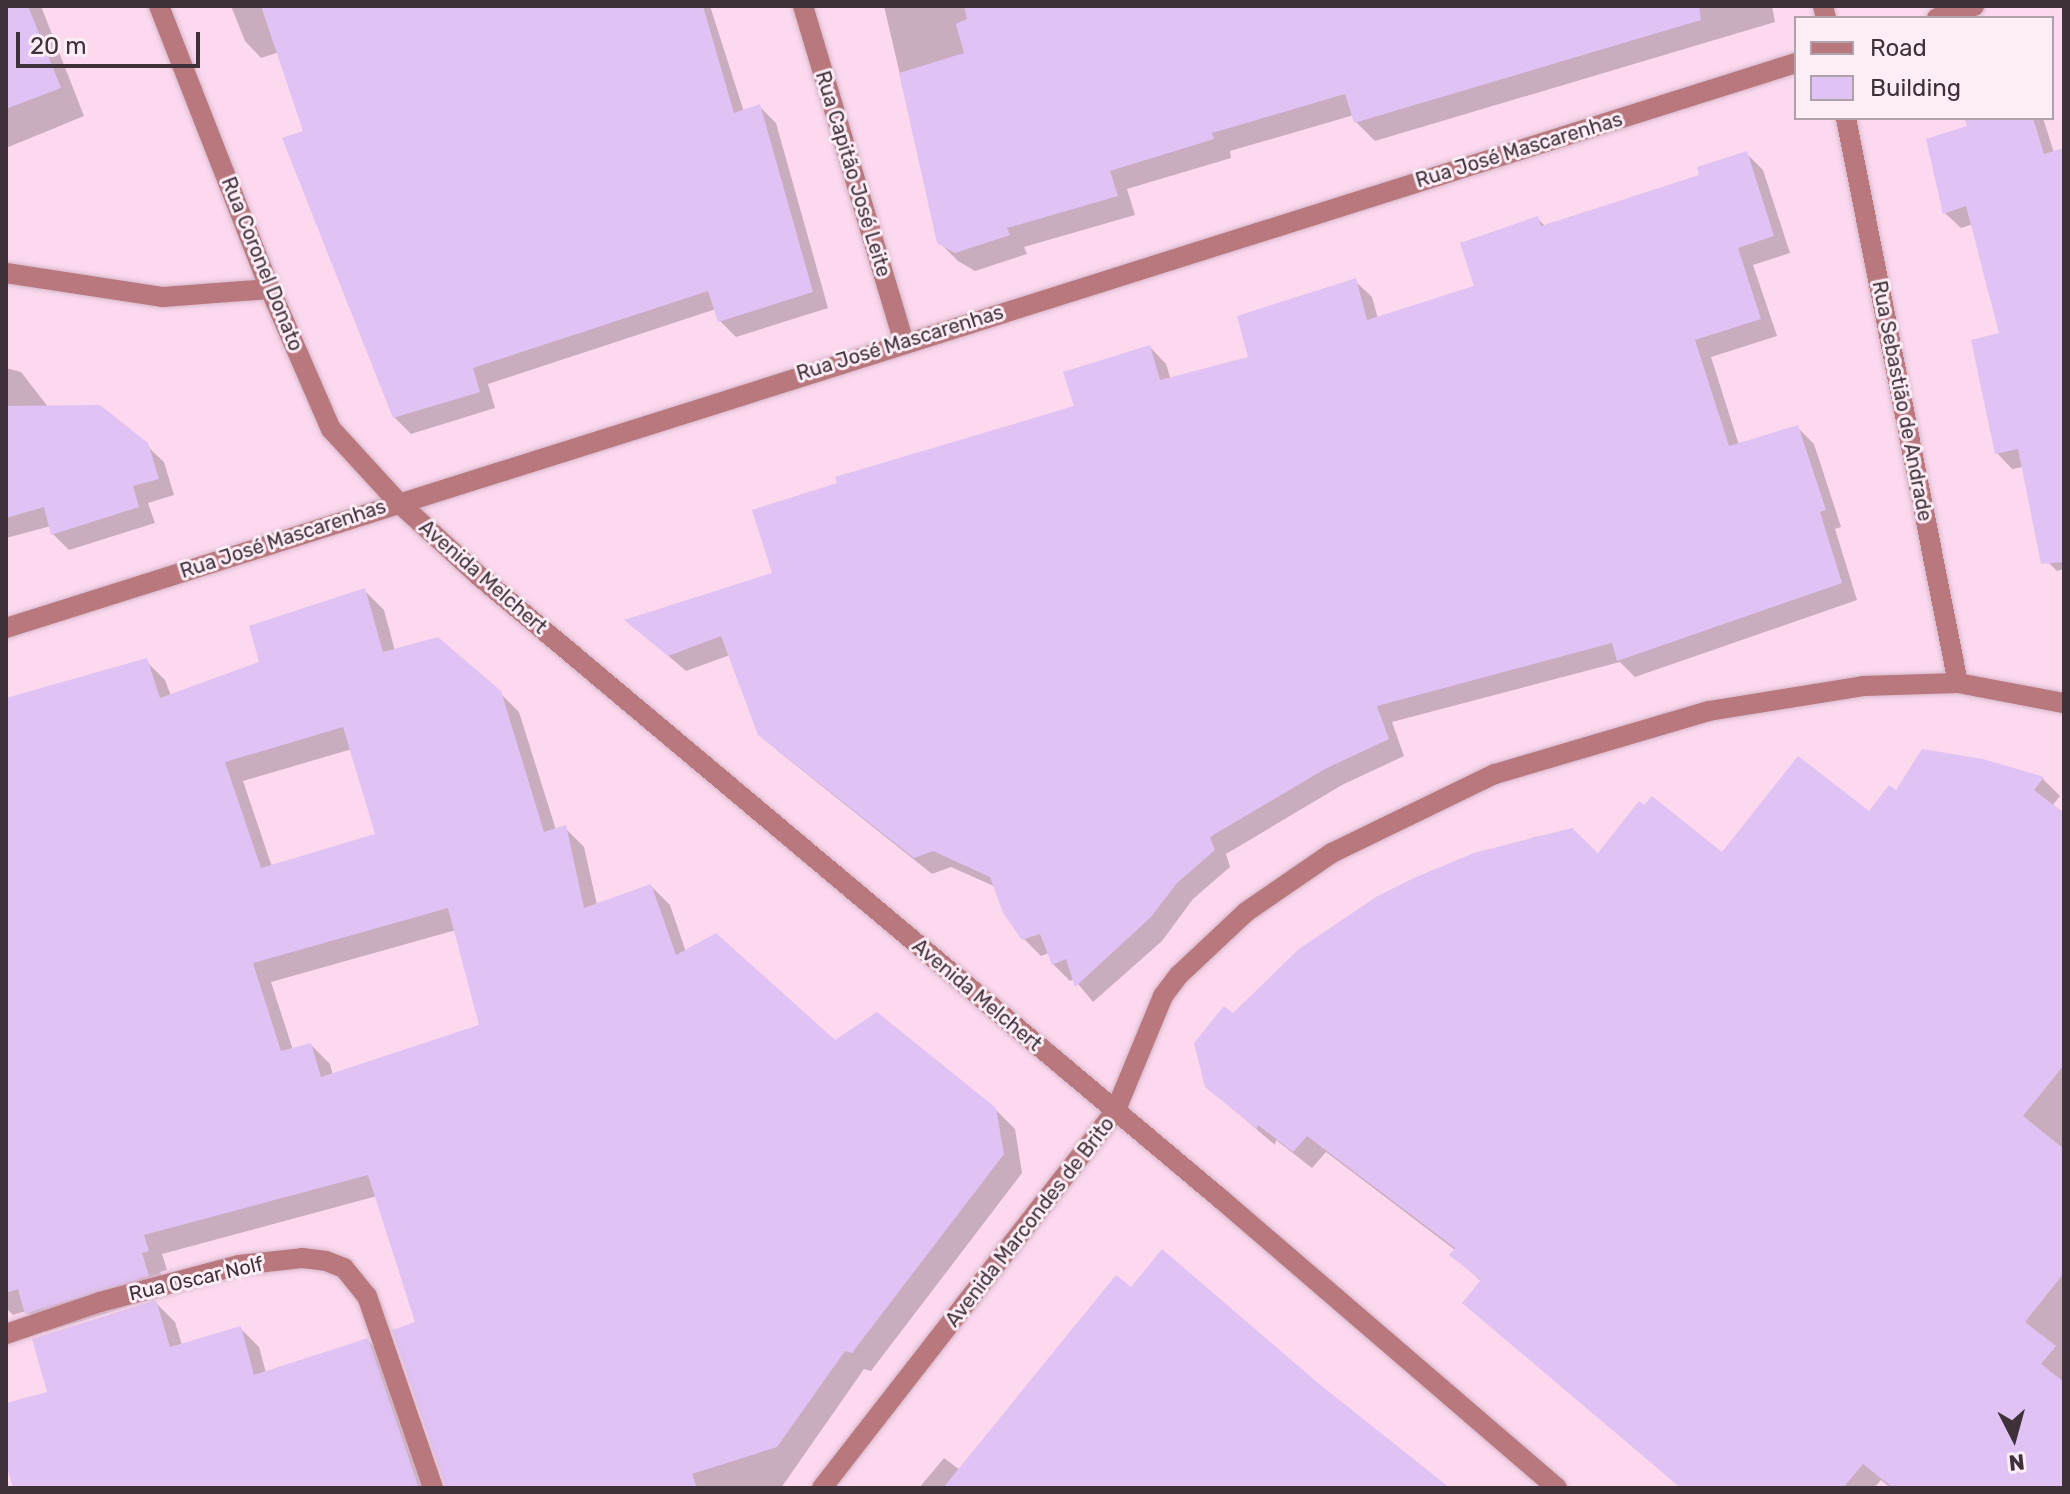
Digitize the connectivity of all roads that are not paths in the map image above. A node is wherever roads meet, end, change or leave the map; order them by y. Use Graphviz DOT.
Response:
graph roads {
  1 [pos="159,6"];
  2 [pos="803,6"];
  3 [pos="1974,6"];
  4 [pos="1943,16"];
  5 [pos="1794,64"];
  6 [pos="1846,120"];
  7 [pos="6,273"];
  8 [pos="270,289"];
  9 [pos="904,342"];
  10 [pos="398,502"];
  11 [pos="6,628"];
  12 [pos="1958,683"];
  13 [pos="2064,703"];
  14 [pos="1115,1112"];
  15 [pos="6,1334"];
  16 [pos="1532,1480"];
  17 [pos="433,1488"];
  18 [pos="822,1488"];
  19 [pos="1557,1488"];
  1 -- 8 [label="street, Rua Coronel Donato"];
  2 -- 9 [label="street, Rua Capitão José Leite"];
  3 -- 4 [label="street"];
  5 -- 9 [label="street, Rua José Mascarenhas"];
  6 -- 12 [label="street, Rua Sebastião de Andrade"];
  7 -- 8 [label="street"];
  8 -- 10 [label="street, Rua Coronel Donato"];
  9 -- 10 [label="street, Rua José Mascarenhas"];
  10 -- 11 [label="street, Rua José Mascarenhas"];
  10 -- 14 [label="street, Avenida Melchert"];
  12 -- 13 [label="street, Avenida Marcondes de Brito"];
  12 -- 14 [label="street, Avenida Marcondes de Brito"];
  14 -- 16 [label="street, Avenida Melchert"];
  14 -- 18 [label="street, Avenida Marcondes de Brito"];
  15 -- 17 [label="street, Rua Oscar Nolf"];
  16 -- 19 [label="street, Avenida Melchert"];
}
